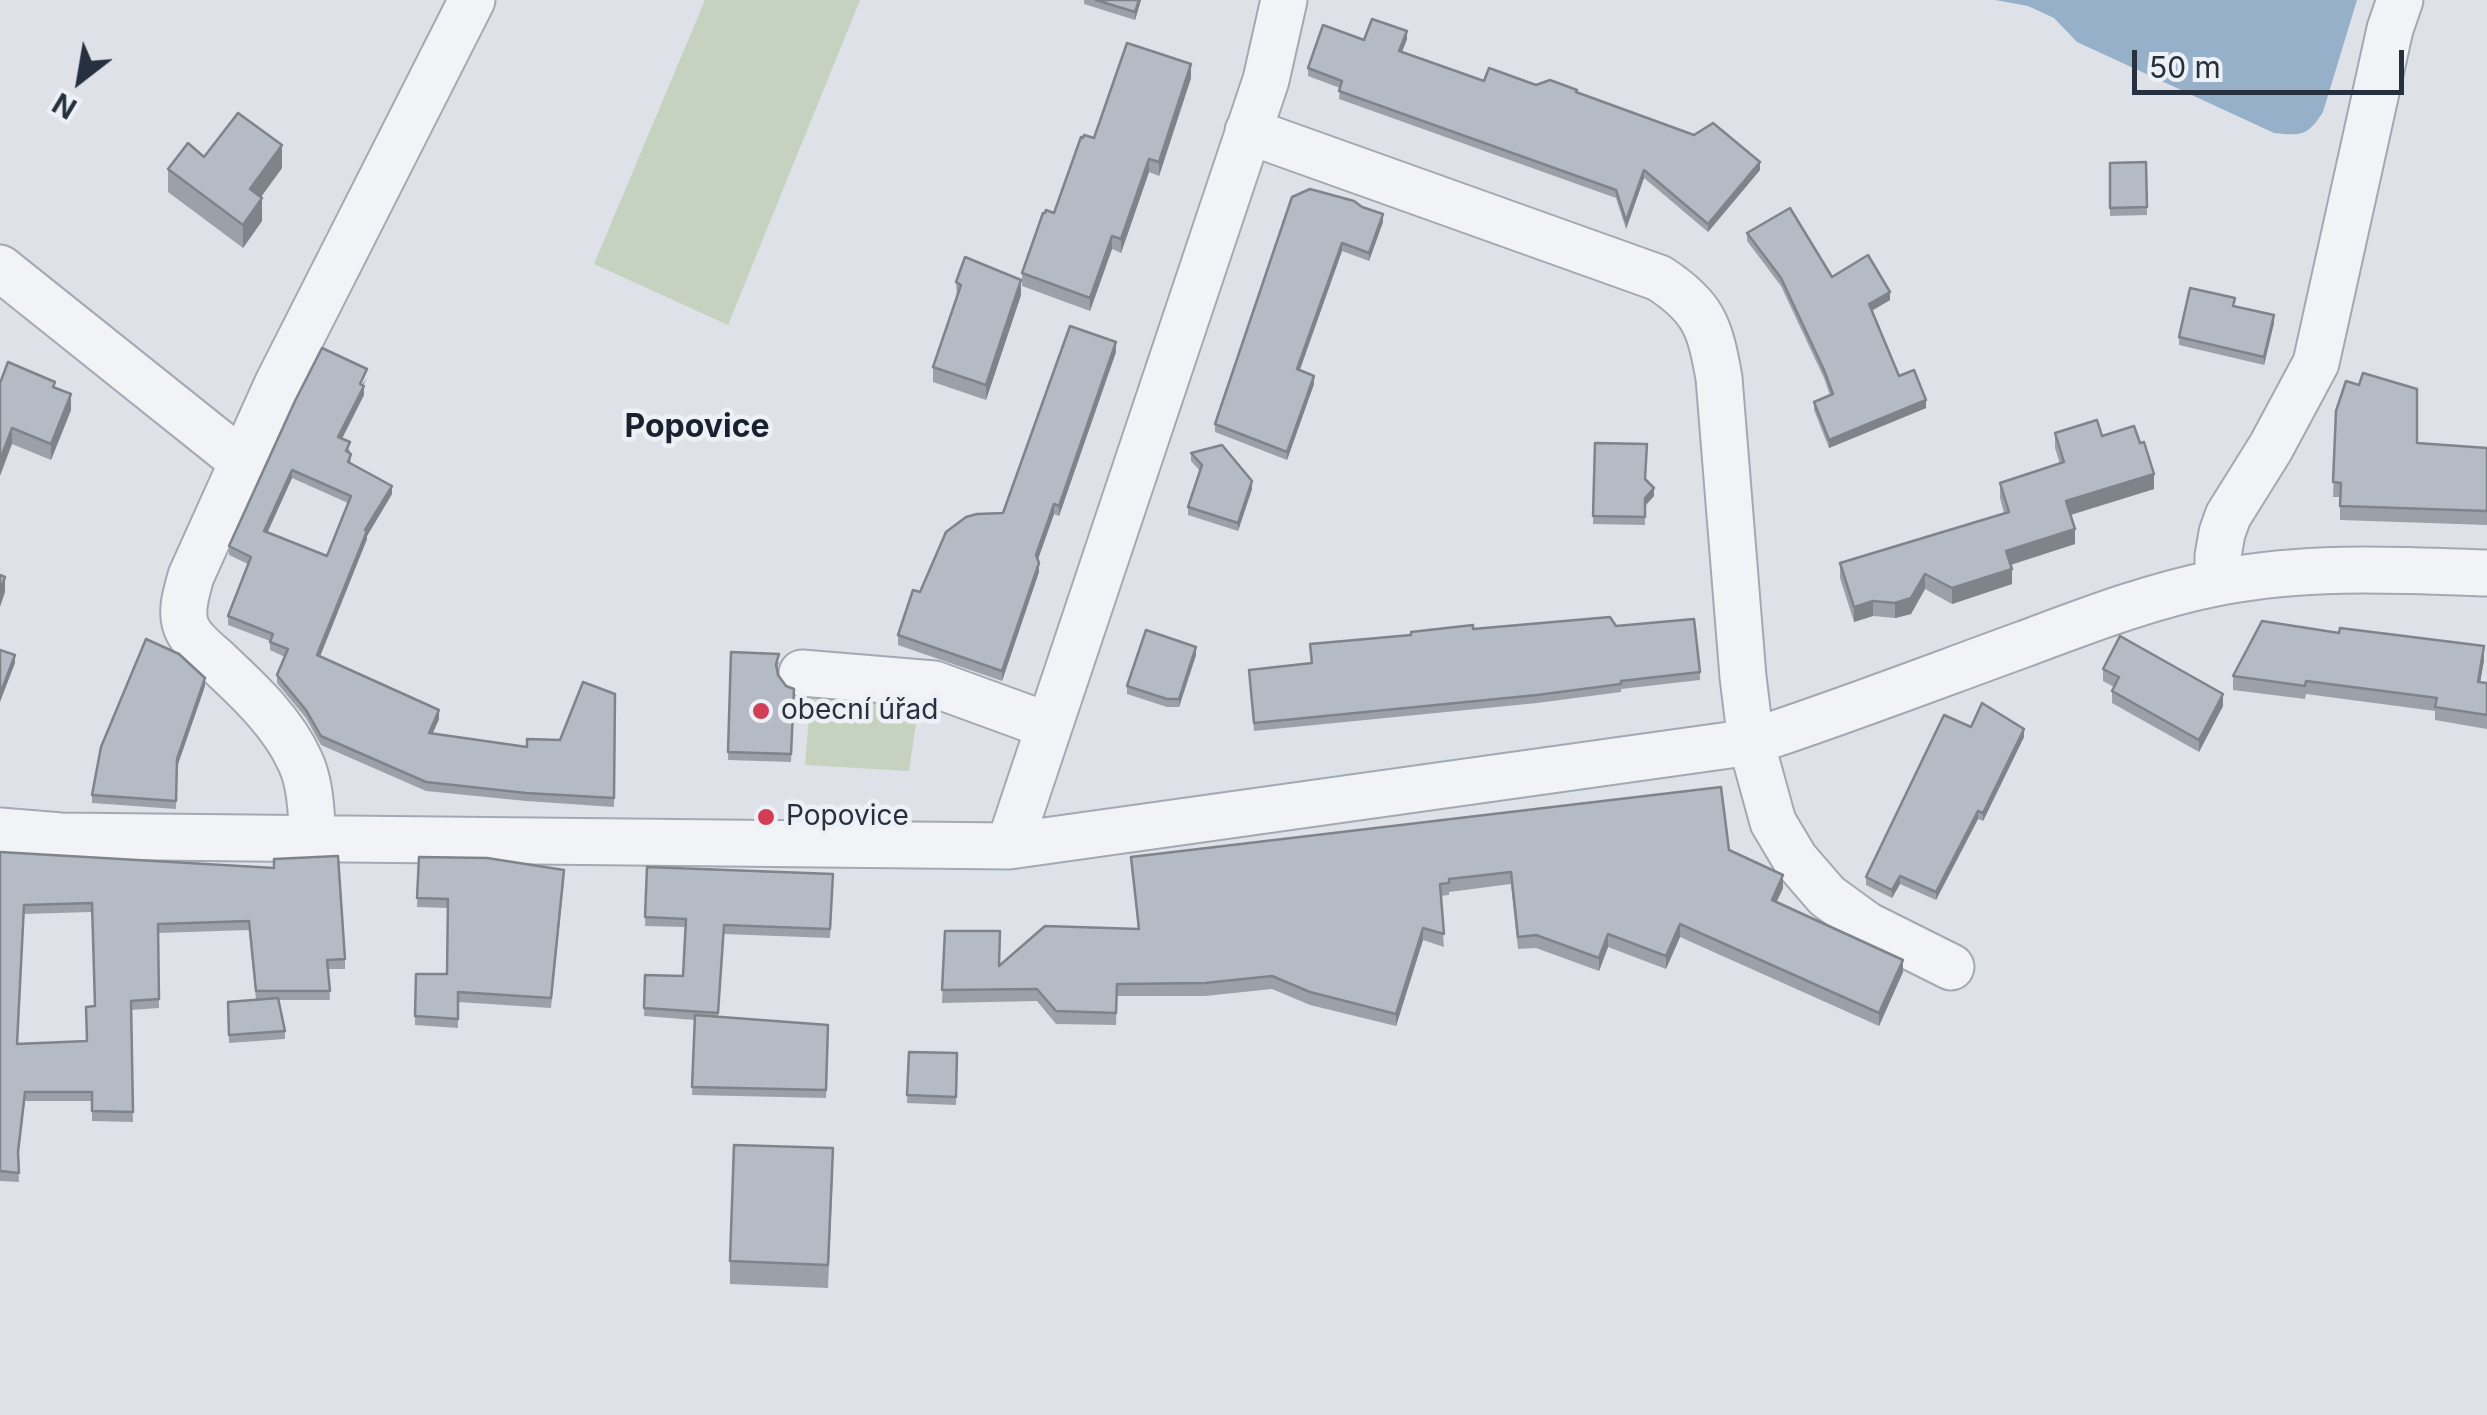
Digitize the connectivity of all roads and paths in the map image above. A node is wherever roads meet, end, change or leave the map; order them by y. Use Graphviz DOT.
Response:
graph roads {
  1 [pos="472,0"];
  2 [pos="1284,0"];
  3 [pos="2400,0"];
  4 [pos="1248,130"];
  5 [pos="0,268"];
  6 [pos="244,463"];
  7 [pos="2487,573"];
  8 [pos="2218,582"];
  9 [pos="802,673"];
  10 [pos="1049,726"];
  11 [pos="1751,742"];
  12 [pos="0,831"];
  13 [pos="313,838"];
  14 [pos="1009,846"];
  15 [pos="1951,967"];
  1 -- 6 [label="street"];
  2 -- 4 [label="street"];
  3 -- 8 [label="street"];
  4 -- 10 [label="street"];
  4 -- 11 [label="street"];
  5 -- 6 [label="street"];
  6 -- 13 [label="street"];
  7 -- 8 [label="street"];
  8 -- 11 [label="street"];
  9 -- 10 [label="street"];
  10 -- 14 [label="street"];
  11 -- 14 [label="street"];
  11 -- 15 [label="street"];
  12 -- 13 [label="street"];
  13 -- 14 [label="street"];
}
